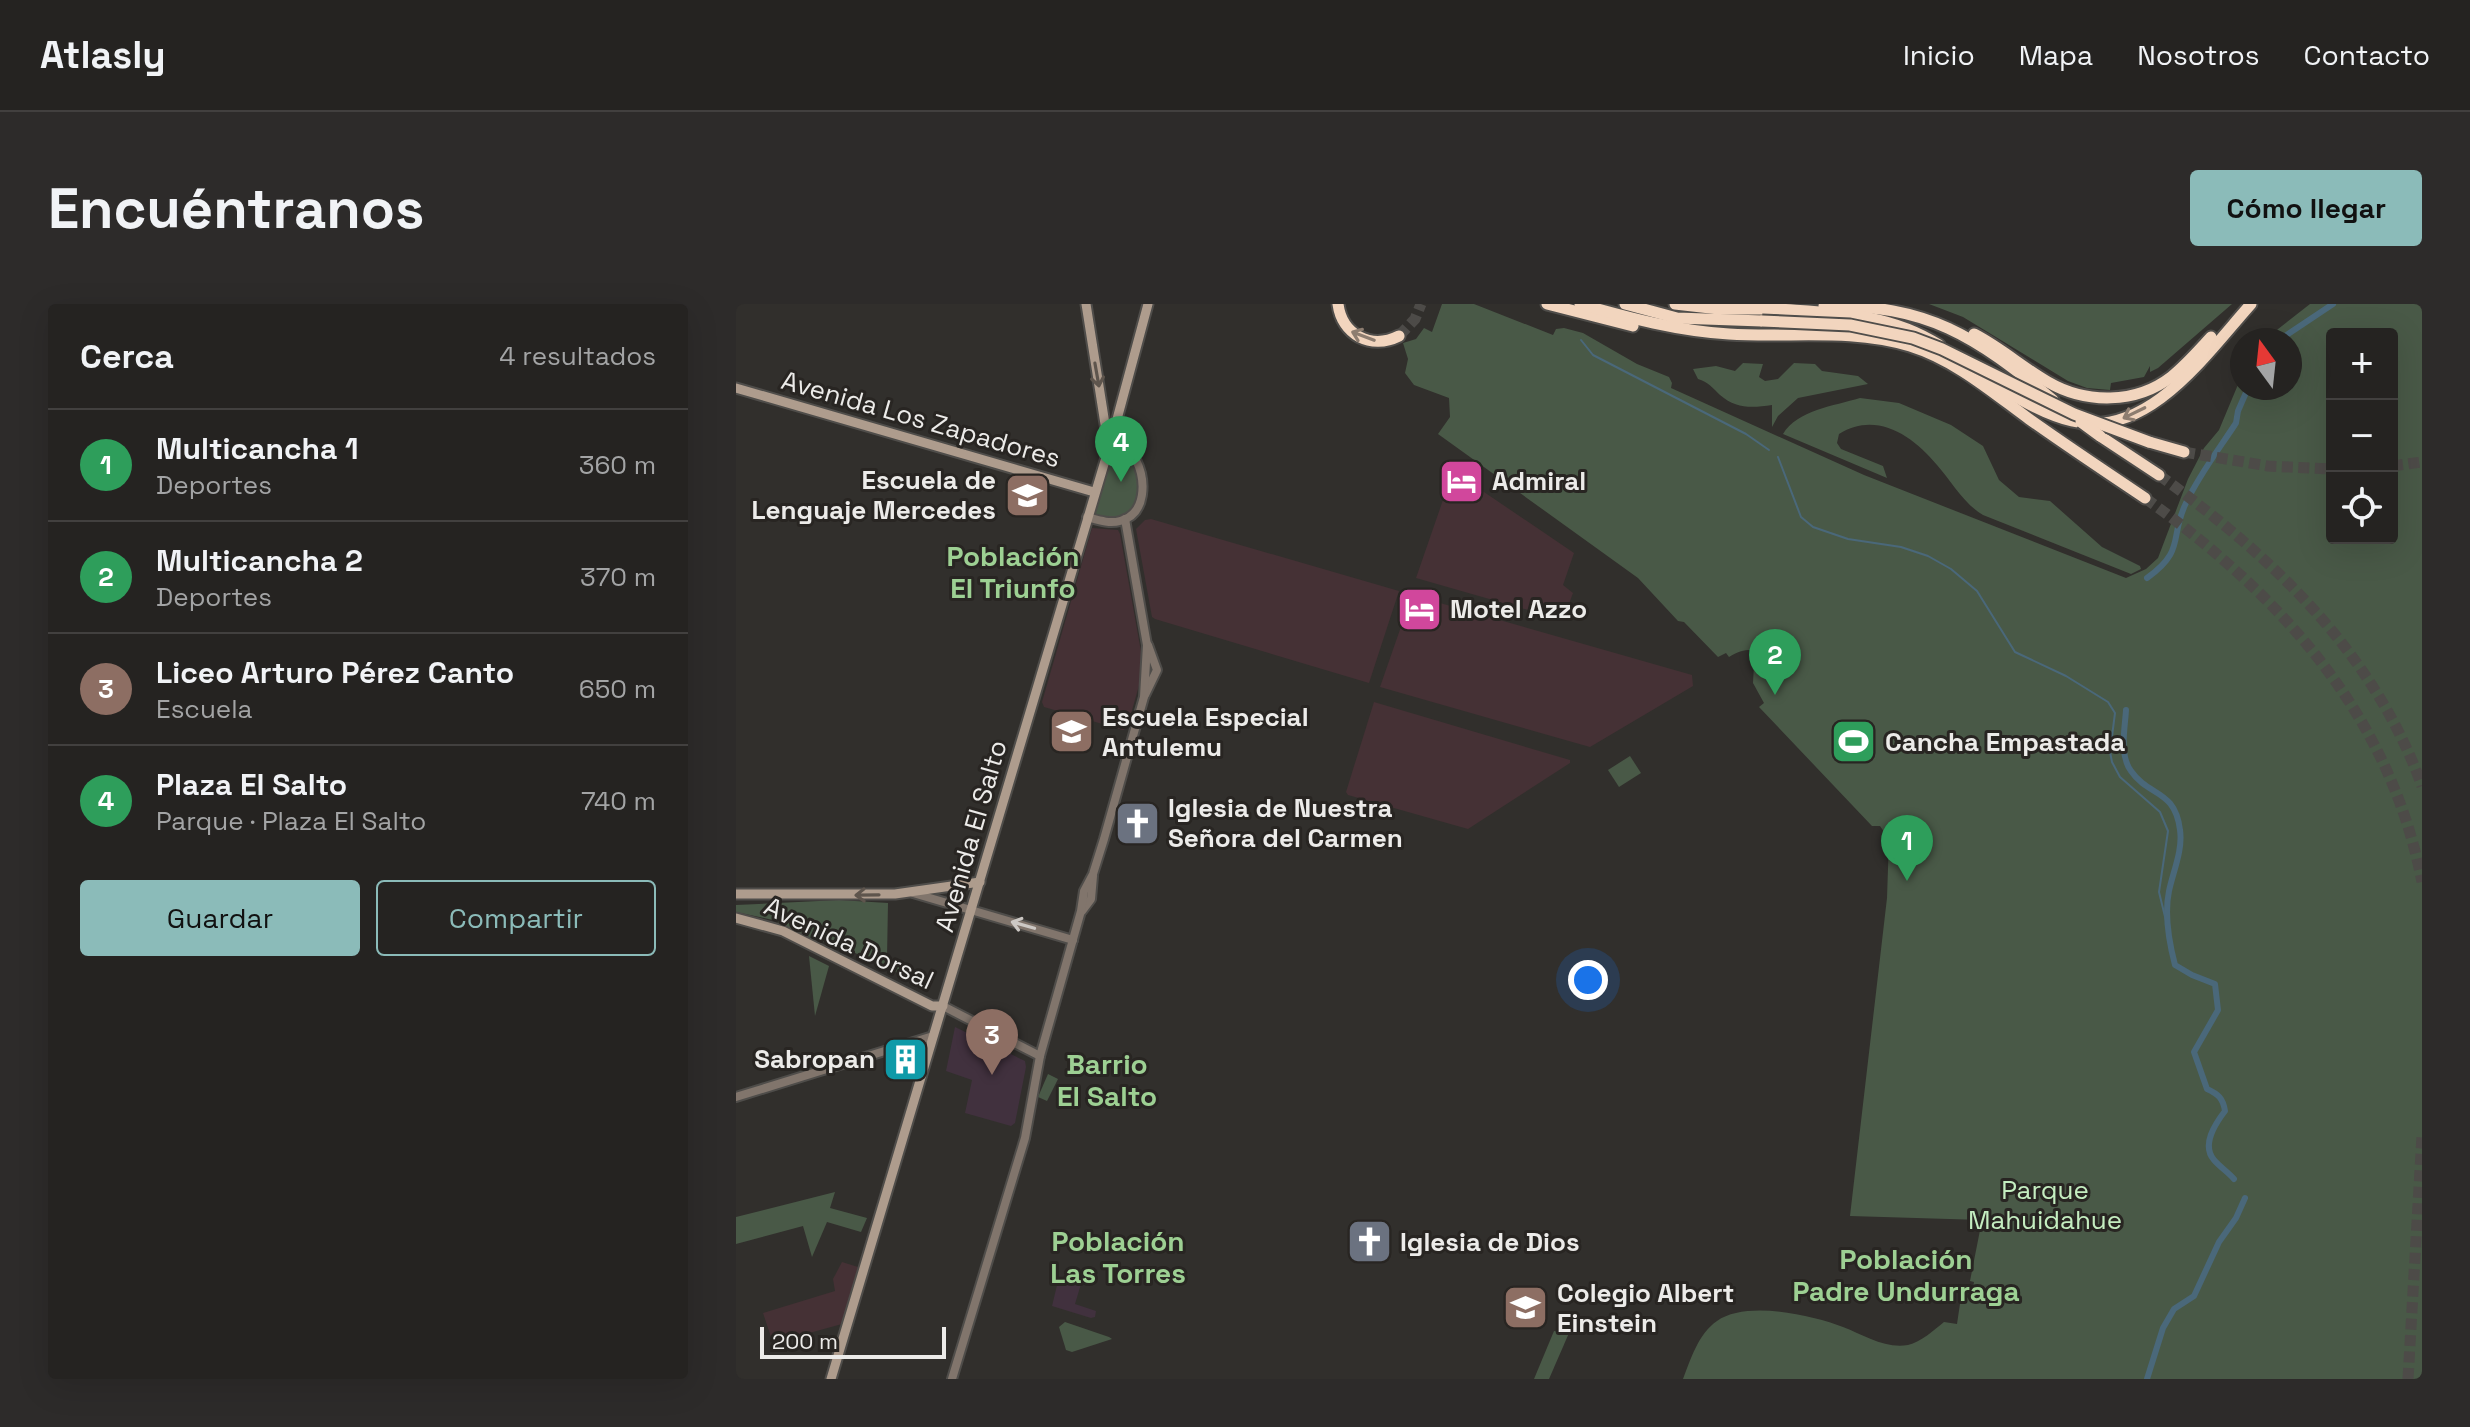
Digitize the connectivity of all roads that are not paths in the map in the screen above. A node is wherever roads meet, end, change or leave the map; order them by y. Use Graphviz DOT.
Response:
graph roads {
  1 [pos="1086,304"];
  2 [pos="1148,304"];
  3 [pos="1547,304"];
  4 [pos="1580,304"];
  5 [pos="1587,304"];
  6 [pos="1625,304"];
  7 [pos="1675,304"];
  8 [pos="1899,304"];
  9 [pos="2249,304"];
  10 [pos="1338,307"];
  11 [pos="1778,309"];
  12 [pos="1661,314"];
  13 [pos="1729,334"];
  14 [pos="1399,336"];
  15 [pos="1985,348"];
  16 [pos="736,388"];
  17 [pos="1108,446"];
  18 [pos="2184,452"];
  19 [pos="2159,475"];
  20 [pos="1094,492"];
  21 [pos="2145,498"];
  22 [pos="1087,517"];
  23 [pos="1125,519"];
  24 [pos="980,882"];
  25 [pos="913,893"];
  26 [pos="736,894"];
  27 [pos="972,911"];
  28 [pos="736,918"];
  29 [pos="1073,940"];
  30 [pos="943,1006"];
  31 [pos="933,1036"];
  32 [pos="1040,1056"];
  33 [pos="736,1097"];
  34 [pos="831,1379"];
  35 [pos="952,1379"];
  1 -- 17 [label="main road, one-way"];
  2 -- 17 [label="main road, Avenida El Salto"];
  3 -- 13 [label="highway"];
  4 -- 13 [label="highway"];
  5 -- 12 [label="highway"];
  6 -- 12 [label="highway"];
  7 -- 11 [label="highway"];
  8 -- 9 [label="highway"];
  8 -- 15 [label="highway"];
  9 -- 11 [label="highway, one-way"];
  14 -- 10 [label="highway, one-way"];
  11 -- 15 [label="highway"];
  12 -- 18 [label="highway, bridge"];
  13 -- 21 [label="highway"];
  15 -- 19 [label="highway, bridge"];
  16 -- 20 [label="main road, Avenida Los Zapadores"];
  17 -- 20 [label="main road, Avenida El Salto"];
  17 -- 23 [label="street"];
  20 -- 22 [label="main road, Avenida El Salto"];
  22 -- 23 [label="street"];
  22 -- 24 [label="main road, Avenida El Salto"];
  23 -- 29 [label="street"];
  24 -- 25 [label="main road, Avenida Dorsal"];
  24 -- 27 [label="main road, Avenida El Salto"];
  25 -- 26 [label="main road, Avenida Dorsal, one-way"];
  25 -- 27 [label="street"];
  29 -- 27 [label="street, one-way"];
  27 -- 30 [label="main road, Avenida El Salto"];
  28 -- 30 [label="main road, Avenida Dorsal"];
  29 -- 32 [label="street"];
  30 -- 31 [label="main road, Avenida El Salto"];
  30 -- 32 [label="street"];
  31 -- 33 [label="street"];
  31 -- 34 [label="main road, Avenida El Salto"];
  32 -- 35 [label="street"];
}
